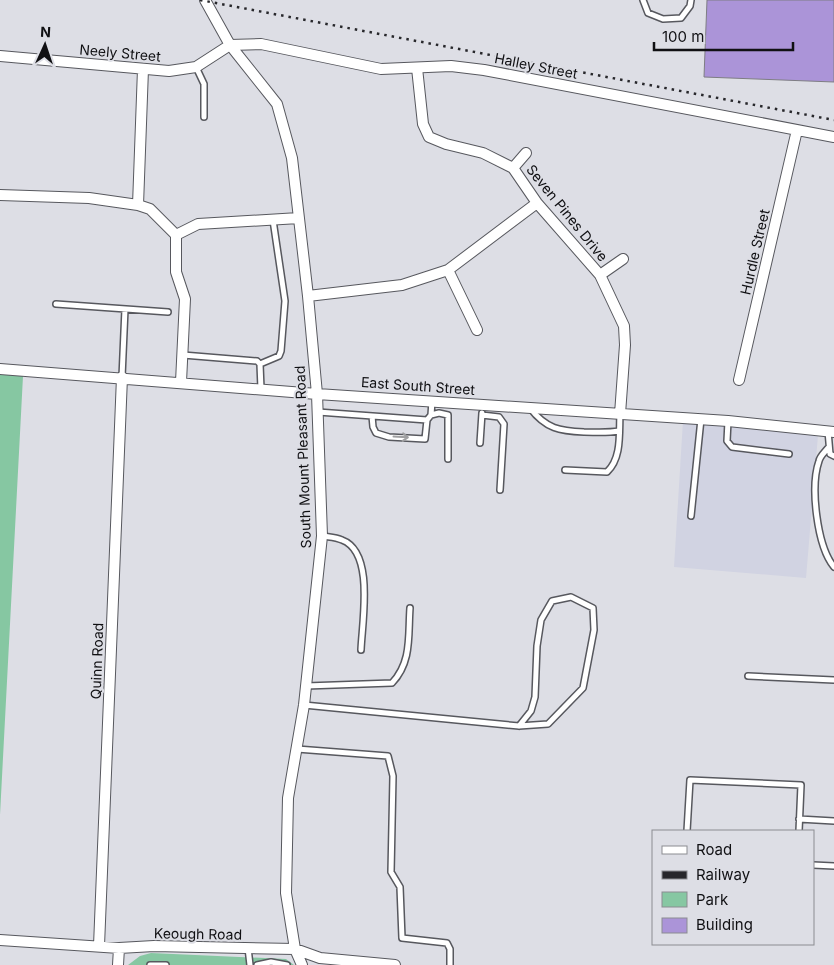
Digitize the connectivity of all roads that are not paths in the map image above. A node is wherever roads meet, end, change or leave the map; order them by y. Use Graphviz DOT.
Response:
graph roads {
  1 [pos="205,0"];
  2 [pos="643,0"];
  3 [pos="690,0"];
  4 [pos="230,45"];
  5 [pos="0,56"];
  6 [pos="196,67"];
  7 [pos="416,68"];
  8 [pos="143,69"];
  9 [pos="204,117"];
  10 [pos="797,130"];
  11 [pos="834,137"];
  12 [pos="526,153"];
  13 [pos="513,168"];
  14 [pos="0,195"];
  15 [pos="538,203"];
  16 [pos="138,205"];
  17 [pos="299,218"];
  18 [pos="273,220"];
  19 [pos="176,235"];
  20 [pos="623,259"];
  21 [pos="448,270"];
  22 [pos="600,275"];
  23 [pos="308,296"];
  24 [pos="56,304"];
  25 [pos="125,309"];
  26 [pos="168,312"];
  27 [pos="477,330"];
  28 [pos="182,355"];
  29 [pos="260,364"];
  30 [pos="0,368"];
  31 [pos="122,378"];
  32 [pos="739,380"];
  33 [pos="182,382"];
  34 [pos="261,389"];
  35 [pos="317,394"];
  36 [pos="432,401"];
  37 [pos="482,404"];
  38 [pos="530,408"];
  39 [pos="318,412"];
  40 [pos="620,414"];
  41 [pos="482,415"];
  42 [pos="372,416"];
  43 [pos="429,417"];
  44 [pos="702,419"];
  45 [pos="728,421"];
  46 [pos="620,431"];
  47 [pos="831,432"];
  48 [pos="480,443"];
  49 [pos="828,448"];
  50 [pos="789,454"];
  51 [pos="834,456"];
  52 [pos="448,459"];
  53 [pos="565,470"];
  54 [pos="500,490"];
  55 [pos="691,516"];
  56 [pos="322,536"];
  57 [pos="834,567"];
  58 [pos="410,608"];
  59 [pos="361,650"];
  60 [pos="748,676"];
  61 [pos="834,680"];
  62 [pos="306,686"];
  63 [pos="304,705"];
  64 [pos="519,726"];
  65 [pos="297,749"];
  66 [pos="799,819"];
  67 [pos="834,821"];
  68 [pos="687,830"];
  69 [pos="799,830"];
  70 [pos="814,865"];
  71 [pos="834,866"];
  72 [pos="0,940"];
  73 [pos="99,946"];
  74 [pos="120,948"];
  75 [pos="248,948"];
  76 [pos="295,949"];
  77 [pos="118,965"];
  78 [pos="150,965"];
  79 [pos="166,965"];
  80 [pos="250,965"];
  81 [pos="257,965"];
  82 [pos="287,965"];
  83 [pos="302,965"];
  84 [pos="393,965"];
  85 [pos="450,965"];
  1 -- 4 [label="street, South Mount Pleasant Road"];
  2 -- 3 [label="lane"];
  4 -- 6 [label="street, Neely Street"];
  4 -- 7 [label="street, Halley Street"];
  4 -- 17 [label="street, South Mount Pleasant Road"];
  5 -- 8 [label="street, Neely Street"];
  6 -- 8 [label="street, Neely Street"];
  6 -- 9 [label="lane"];
  7 -- 10 [label="street, Halley Street"];
  7 -- 13 [label="street, Seven Pines Drive"];
  8 -- 16 [label="street"];
  10 -- 11 [label="street, Halley Street"];
  10 -- 32 [label="street, Hurdle Street"];
  12 -- 13 [label="street, Seven Pines Drive"];
  13 -- 15 [label="street, Seven Pines Drive"];
  14 -- 16 [label="street"];
  15 -- 21 [label="street"];
  15 -- 22 [label="street, Seven Pines Drive"];
  16 -- 19 [label="street"];
  17 -- 18 [label="street"];
  17 -- 23 [label="street, South Mount Pleasant Road"];
  18 -- 19 [label="street"];
  18 -- 29 [label="lane"];
  19 -- 28 [label="street"];
  20 -- 22 [label="street, Seven Pines Drive"];
  21 -- 23 [label="street"];
  21 -- 27 [label="street"];
  22 -- 40 [label="street, Seven Pines Drive"];
  23 -- 35 [label="street, South Mount Pleasant Road"];
  24 -- 25 [label="lane"];
  25 -- 26 [label="lane"];
  25 -- 31 [label="lane"];
  28 -- 29 [label="lane"];
  28 -- 33 [label="street"];
  29 -- 34 [label="lane"];
  30 -- 31 [label="street, East South Street"];
  31 -- 33 [label="street, East South Street"];
  31 -- 73 [label="street, Quinn Road"];
  33 -- 34 [label="street, East South Street"];
  34 -- 35 [label="street, East South Street"];
  35 -- 36 [label="street, East South Street"];
  35 -- 39 [label="street, South Mount Pleasant Road"];
  36 -- 37 [label="street, East South Street"];
  36 -- 43 [label="lane"];
  37 -- 38 [label="street, East South Street"];
  37 -- 41 [label="lane"];
  38 -- 40 [label="street, East South Street"];
  38 -- 46 [label="lane"];
  39 -- 42 [label="lane"];
  39 -- 56 [label="street, South Mount Pleasant Road"];
  40 -- 44 [label="street, East South Street"];
  40 -- 46 [label="lane"];
  41 -- 48 [label="lane"];
  41 -- 54 [label="lane"];
  42 -- 43 [label="lane"];
  42 -- 43 [label="lane, one-way"];
  43 -- 52 [label="lane"];
  44 -- 45 [label="street, East South Street"];
  44 -- 55 [label="lane"];
  45 -- 47 [label="street, East South Street"];
  45 -- 50 [label="lane"];
  46 -- 53 [label="lane"];
  47 -- 49 [label="lane"];
  49 -- 51 [label="lane"];
  49 -- 57 [label="lane"];
  56 -- 59 [label="lane"];
  56 -- 62 [label="street, South Mount Pleasant Road"];
  58 -- 62 [label="lane"];
  60 -- 61 [label="lane"];
  62 -- 63 [label="street, South Mount Pleasant Road"];
  63 -- 64 [label="lane"];
  63 -- 65 [label="street, South Mount Pleasant Road"];
  64 -- 64 [label="lane"];
  65 -- 76 [label="street, South Mount Pleasant Road"];
  65 -- 85 [label="lane"];
  66 -- 67 [label="lane"];
  66 -- 68 [label="lane"];
  66 -- 69 [label="lane"];
  70 -- 71 [label="lane"];
  72 -- 73 [label="street, Keough Road"];
  73 -- 74 [label="street, Keough Road"];
  74 -- 75 [label="street, Keough Road"];
  74 -- 77 [label="street"];
  75 -- 76 [label="street, Keough Road"];
  75 -- 80 [label="lane"];
  76 -- 83 [label="street, South Mount Pleasant Road"];
  76 -- 84 [label="street, Keough Road"];
  78 -- 79 [label="lane"];
  81 -- 82 [label="lane"];
}
